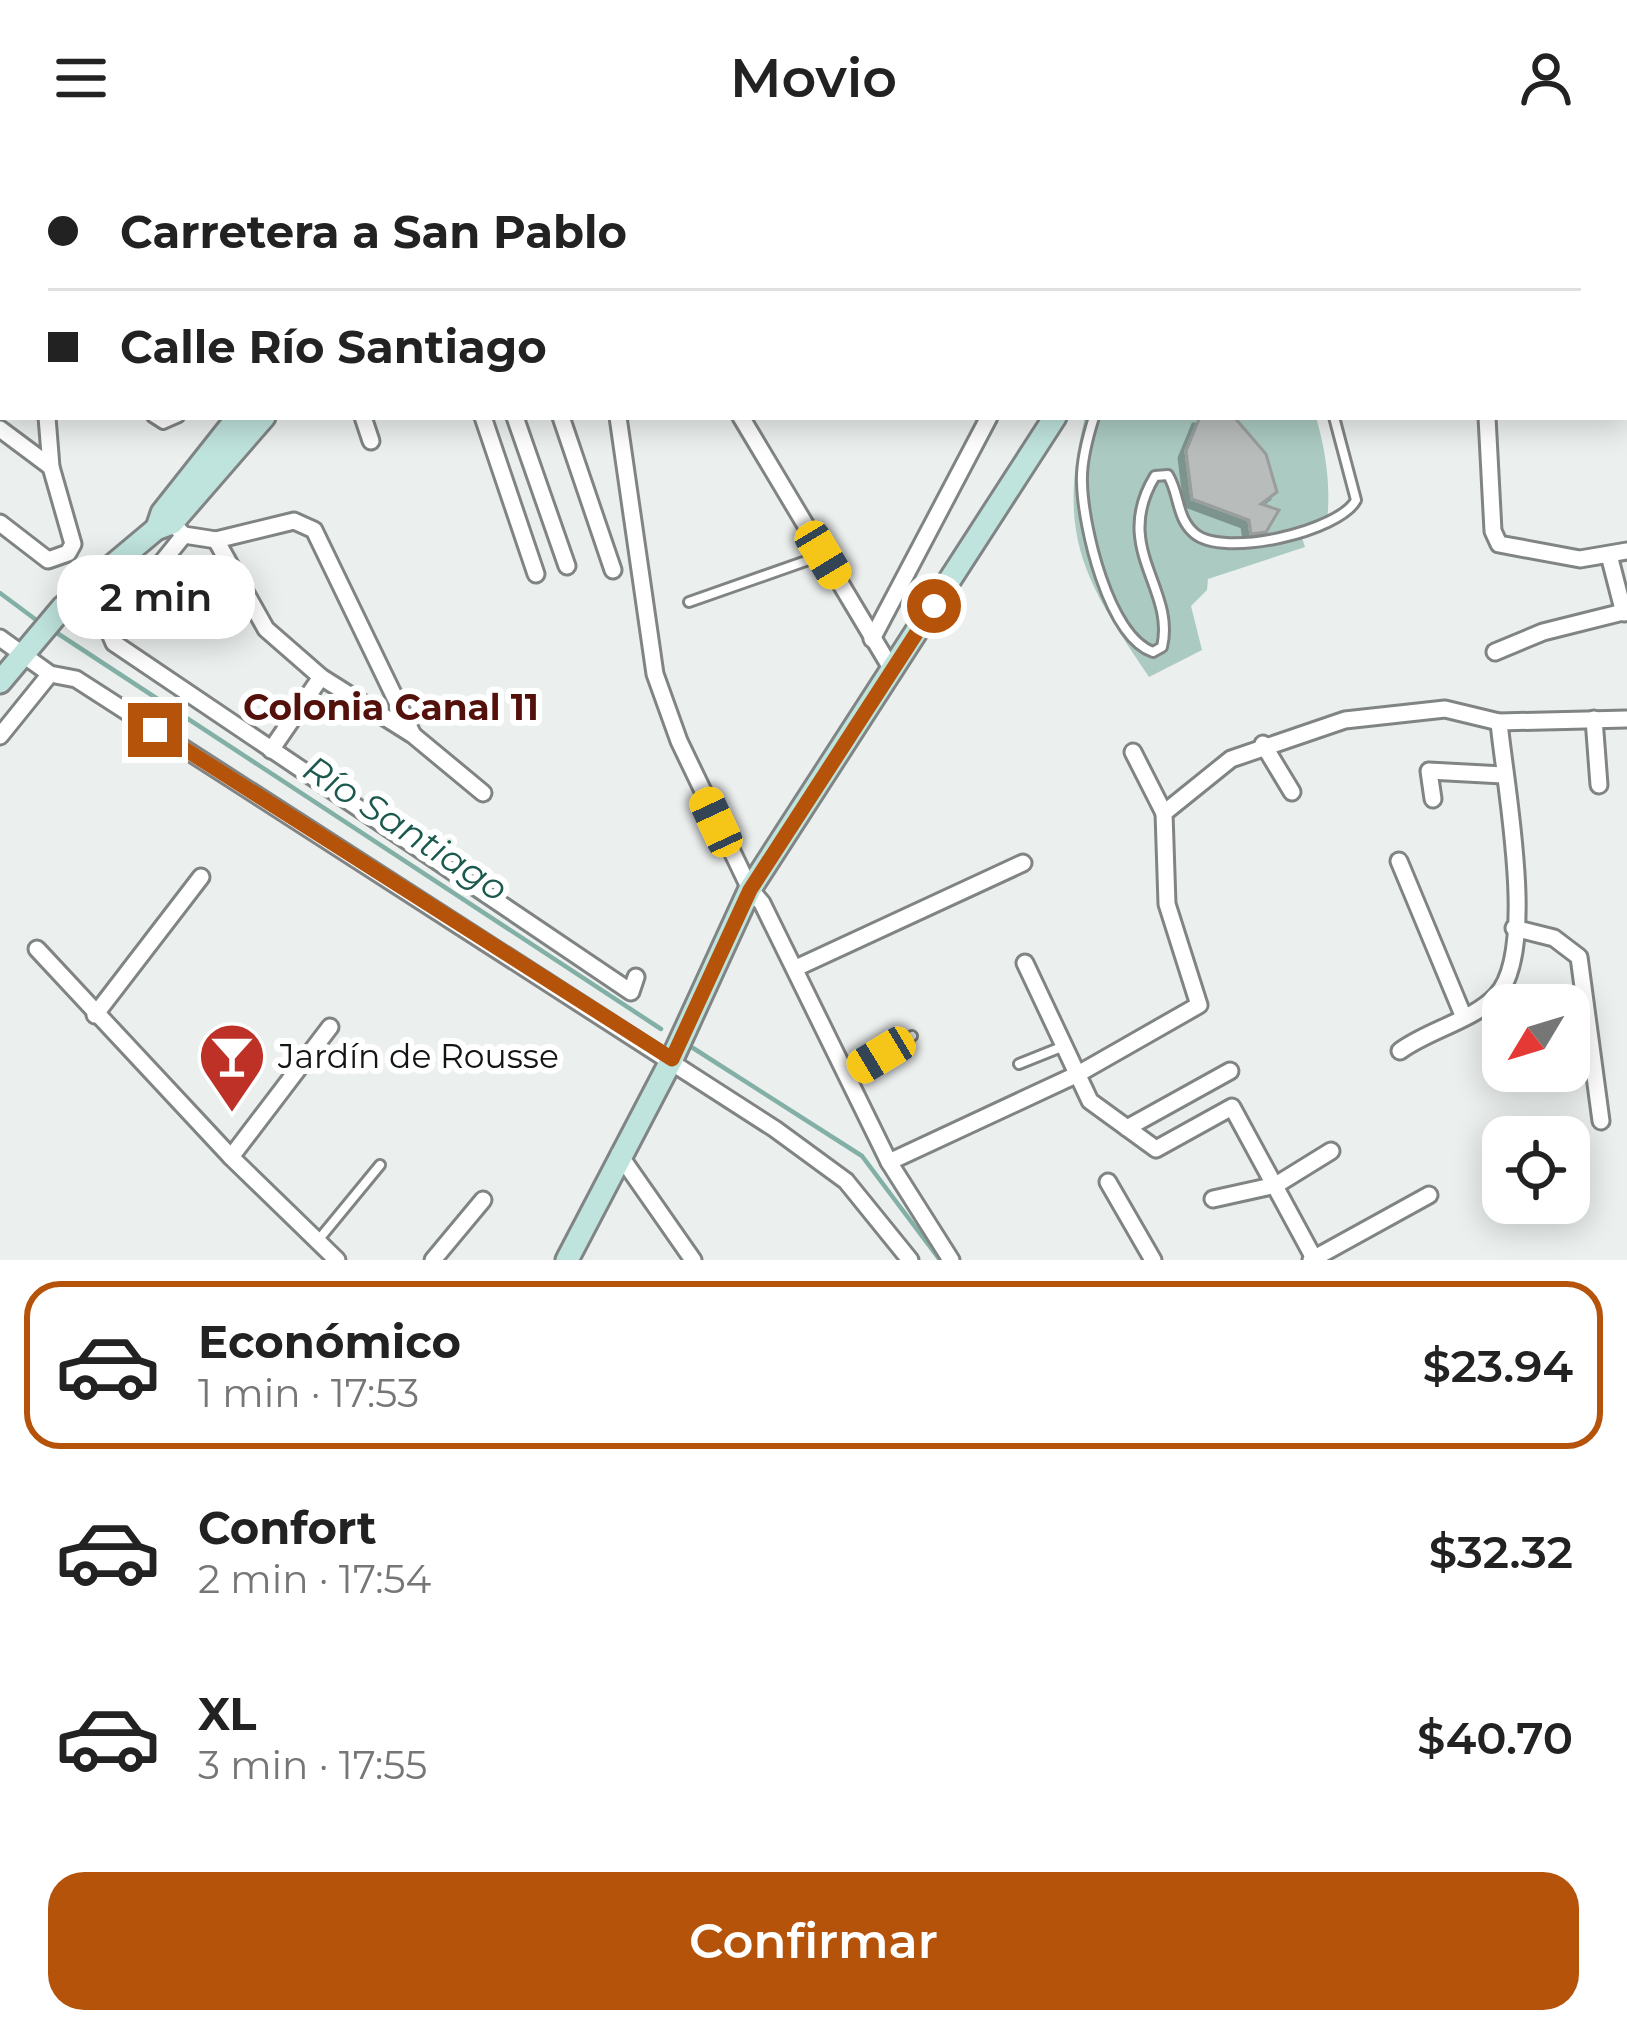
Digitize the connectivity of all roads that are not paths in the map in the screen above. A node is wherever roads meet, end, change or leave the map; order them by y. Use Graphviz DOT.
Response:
graph roads {
  1 [pos="47,420"];
  2 [pos="236,420"];
  3 [pos="261,420"];
  4 [pos="364,420"];
  5 [pos="484,420"];
  6 [pos="516,420"];
  7 [pos="562,420"];
  8 [pos="618,420"];
  9 [pos="743,420"];
  10 [pos="987,420"];
  11 [pos="1053,420"];
  12 [pos="1093,420"];
  13 [pos="1335,420"];
  14 [pos="1487,420"];
  15 [pos="0,429"];
  16 [pos="371,441"];
  17 [pos="51,467"];
  18 [pos="0,523"];
  19 [pos="168,525"];
  20 [pos="216,540"];
  21 [pos="1627,551"];
  22 [pos="823,555"];
  23 [pos="1609,555"];
  24 [pos="567,566"];
  25 [pos="613,570"];
  26 [pos="536,574"];
  27 [pos="689,602"];
  28 [pos="1625,612"];
  29 [pos="0,638"];
  30 [pos="872,639"];
  31 [pos="26,649"];
  32 [pos="1495,652"];
  33 [pos="891,668"];
  34 [pos="50,674"];
  35 [pos="321,677"];
  36 [pos="2,683"];
  37 [pos="1627,718"];
  38 [pos="1594,719"];
  39 [pos="1498,722"];
  40 [pos="413,735"];
  41 [pos="0,736"];
  42 [pos="1262,744"];
  43 [pos="271,750"];
  44 [pos="1133,752"];
  45 [pos="1503,775"];
  46 [pos="1599,785"];
  47 [pos="1292,792"];
  48 [pos="483,793"];
  49 [pos="1433,799"];
  50 [pos="1164,813"];
  51 [pos="1399,861"];
  52 [pos="1023,863"];
  53 [pos="201,878"];
  54 [pos="750,890"];
  55 [pos="1514,928"];
  56 [pos="38,949"];
  57 [pos="1025,963"];
  58 [pos="796,968"];
  59 [pos="636,977"];
  60 [pos="95,1015"];
  61 [pos="1463,1015"];
  62 [pos="330,1027"];
  63 [pos="912,1036"];
  64 [pos="1065,1045"];
  65 [pos="1400,1051"];
  66 [pos="672,1059"];
  67 [pos="1019,1064"];
  68 [pos="1229,1070"];
  69 [pos="850,1074"];
  70 [pos="1078,1074"];
  71 [pos="1601,1121"];
  72 [pos="1127,1128"];
  73 [pos="1330,1151"];
  74 [pos="620,1154"];
  75 [pos="231,1157"];
  76 [pos="889,1162"];
  77 [pos="380,1166"];
  78 [pos="1108,1182"];
  79 [pos="1276,1185"];
  80 [pos="1429,1195"];
  81 [pos="1213,1199"];
  82 [pos="483,1200"];
  83 [pos="320,1238"];
  84 [pos="576,1254"];
  85 [pos="1313,1259"];
  86 [pos="337,1260"];
  87 [pos="433,1260"];
  88 [pos="693,1260"];
  89 [pos="910,1260"];
  90 [pos="951,1260"];
  91 [pos="1153,1260"];
  1 -- 17 [label="street"];
  2 -- 19 [label="main road"];
  3 -- 19 [label="main road"];
  4 -- 16 [label="street"];
  5 -- 26 [label="street"];
  6 -- 24 [label="street"];
  7 -- 25 [label="street"];
  8 -- 54 [label="street"];
  9 -- 22 [label="street"];
  10 -- 30 [label="street"];
  11 -- 33 [label="main road"];
  12 -- 13 [label="lane"];
  14 -- 23 [label="street"];
  15 -- 17 [label="street"];
  17 -- 18 [label="street"];
  19 -- 20 [label="street"];
  19 -- 31 [label="main road"];
  19 -- 43 [label="street"];
  20 -- 35 [label="street"];
  20 -- 40 [label="street"];
  21 -- 23 [label="street"];
  22 -- 27 [label="lane"];
  22 -- 30 [label="street"];
  23 -- 28 [label="street"];
  28 -- 32 [label="street"];
  29 -- 31 [label="street"];
  30 -- 33 [label="street"];
  31 -- 34 [label="street"];
  31 -- 36 [label="main road"];
  33 -- 54 [label="main road"];
  34 -- 41 [label="street"];
  34 -- 66 [label="street"];
  35 -- 40 [label="street"];
  35 -- 43 [label="street"];
  37 -- 38 [label="street"];
  38 -- 39 [label="street"];
  38 -- 46 [label="street"];
  39 -- 42 [label="street"];
  39 -- 45 [label="street"];
  40 -- 48 [label="street"];
  42 -- 47 [label="street"];
  42 -- 50 [label="street"];
  43 -- 59 [label="street"];
  44 -- 50 [label="street"];
  45 -- 49 [label="street"];
  45 -- 55 [label="street"];
  50 -- 70 [label="street"];
  51 -- 61 [label="street"];
  52 -- 58 [label="street"];
  53 -- 60 [label="street"];
  54 -- 58 [label="street"];
  54 -- 66 [label="main road"];
  55 -- 61 [label="street"];
  55 -- 71 [label="street"];
  56 -- 60 [label="street"];
  57 -- 64 [label="street"];
  58 -- 69 [label="street"];
  60 -- 75 [label="street"];
  61 -- 65 [label="street"];
  62 -- 75 [label="street"];
  63 -- 69 [label="lane"];
  64 -- 67 [label="lane"];
  64 -- 70 [label="street"];
  66 -- 74 [label="main road"];
  66 -- 89 [label="street"];
  68 -- 72 [label="street"];
  69 -- 76 [label="street"];
  70 -- 72 [label="street"];
  70 -- 76 [label="street"];
  72 -- 79 [label="street"];
  73 -- 79 [label="street"];
  74 -- 84 [label="main road"];
  74 -- 88 [label="street"];
  75 -- 83 [label="street"];
  76 -- 90 [label="street"];
  77 -- 83 [label="lane"];
  78 -- 91 [label="street"];
  79 -- 81 [label="street"];
  79 -- 85 [label="street"];
  80 -- 85 [label="street"];
  82 -- 87 [label="street"];
  83 -- 86 [label="street"];
}
